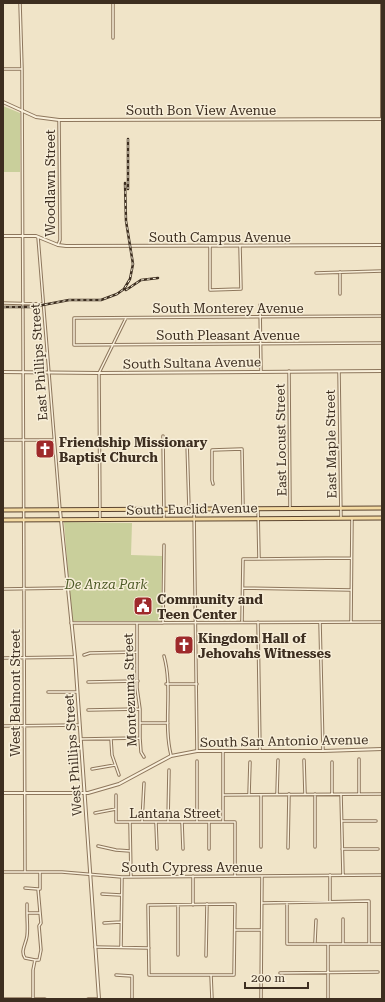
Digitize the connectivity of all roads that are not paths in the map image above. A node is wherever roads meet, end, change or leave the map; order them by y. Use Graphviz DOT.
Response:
graph roads {
  1 [pos="20,3"];
  2 [pos="113,3"];
  3 [pos="382,3"];
  4 [pos="113,38"];
  5 [pos="3,69"];
  6 [pos="22,69"];
  7 [pos="3,102"];
  8 [pos="22,110"];
  9 [pos="382,119"];
  10 [pos="59,120"];
  11 [pos="3,236"];
  12 [pos="22,236"];
  13 [pos="38,236"];
  14 [pos="58,245"];
  15 [pos="382,245"];
  16 [pos="210,246"];
  17 [pos="240,246"];
  18 [pos="316,272"];
  19 [pos="340,272"];
  20 [pos="382,272"];
  21 [pos="340,294"];
  22 [pos="3,303"];
  23 [pos="23,303"];
  24 [pos="44,304"];
  25 [pos="260,305"];
  26 [pos="382,316"];
  27 [pos="261,317"];
  28 [pos="126,318"];
  29 [pos="382,343"];
  30 [pos="261,344"];
  31 [pos="74,345"];
  32 [pos="113,345"];
  33 [pos="382,370"];
  34 [pos="289,371"];
  35 [pos="339,371"];
  36 [pos="3,372"];
  37 [pos="23,372"];
  38 [pos="49,372"];
  39 [pos="261,372"];
  40 [pos="99,373"];
  41 [pos="163,436"];
  42 [pos="3,440"];
  43 [pos="54,440"];
  44 [pos="23,441"];
  45 [pos="187,442"];
  46 [pos="214,484"];
  47 [pos="382,508"];
  48 [pos="189,509"];
  49 [pos="194,509"];
  50 [pos="243,509"];
  51 [pos="258,509"];
  52 [pos="290,509"];
  53 [pos="341,509"];
  54 [pos="3,510"];
  55 [pos="24,510"];
  56 [pos="60,510"];
  57 [pos="100,510"];
  58 [pos="164,510"];
  59 [pos="258,518"];
  60 [pos="341,518"];
  61 [pos="352,518"];
  62 [pos="382,518"];
  63 [pos="3,520"];
  64 [pos="24,520"];
  65 [pos="61,520"];
  66 [pos="100,520"];
  67 [pos="164,520"];
  68 [pos="194,520"];
  69 [pos="164,545"];
  70 [pos="259,558"];
  71 [pos="351,558"];
  72 [pos="24,588"];
  73 [pos="68,588"];
  74 [pos="243,588"];
  75 [pos="3,589"];
  76 [pos="351,590"];
  77 [pos="242,621"];
  78 [pos="258,622"];
  79 [pos="320,622"];
  80 [pos="351,622"];
  81 [pos="382,622"];
  82 [pos="71,623"];
  83 [pos="137,623"];
  84 [pos="163,623"];
  85 [pos="196,623"];
  86 [pos="137,652"];
  87 [pos="84,655"];
  88 [pos="164,656"];
  89 [pos="75,657"];
  90 [pos="3,658"];
  91 [pos="24,658"];
  92 [pos="138,681"];
  93 [pos="88,682"];
  94 [pos="166,684"];
  95 [pos="196,684"];
  96 [pos="48,692"];
  97 [pos="77,692"];
  98 [pos="140,709"];
  99 [pos="88,710"];
  100 [pos="140,723"];
  101 [pos="168,723"];
  102 [pos="80,725"];
  103 [pos="3,726"];
  104 [pos="25,726"];
  105 [pos="140,738"];
  106 [pos="80,739"];
  107 [pos="111,739"];
  108 [pos="382,749"];
  109 [pos="197,751"];
  110 [pos="223,751"];
  111 [pos="260,751"];
  112 [pos="323,751"];
  113 [pos="171,756"];
  114 [pos="144,757"];
  115 [pos="359,759"];
  116 [pos="278,760"];
  117 [pos="304,760"];
  118 [pos="196,761"];
  119 [pos="250,762"];
  120 [pos="332,762"];
  121 [pos="115,765"];
  122 [pos="92,769"];
  123 [pos="169,770"];
  124 [pos="119,775"];
  125 [pos="144,783"];
  126 [pos="3,793"];
  127 [pos="24,793"];
  128 [pos="85,793"];
  129 [pos="289,794"];
  130 [pos="305,794"];
  131 [pos="315,794"];
  132 [pos="332,794"];
  133 [pos="341,794"];
  134 [pos="359,794"];
  135 [pos="382,794"];
  136 [pos="116,795"];
  137 [pos="224,795"];
  138 [pos="249,795"];
  139 [pos="261,795"];
  140 [pos="277,795"];
  141 [pos="116,809"];
  142 [pos="95,813"];
  143 [pos="168,821"];
  144 [pos="342,821"];
  145 [pos="376,821"];
  146 [pos="142,822"];
  147 [pos="156,822"];
  148 [pos="182,822"];
  149 [pos="197,822"];
  150 [pos="208,822"];
  151 [pos="223,822"];
  152 [pos="130,823"];
  153 [pos="98,846"];
  154 [pos="261,847"];
  155 [pos="315,847"];
  156 [pos="288,848"];
  157 [pos="157,849"];
  158 [pos="183,849"];
  159 [pos="209,849"];
  160 [pos="342,849"];
  161 [pos="378,849"];
  162 [pos="130,851"];
  163 [pos="3,872"];
  164 [pos="25,872"];
  165 [pos="40,872"];
  166 [pos="91,874"];
  167 [pos="330,875"];
  168 [pos="343,875"];
  169 [pos="382,875"];
  170 [pos="193,876"];
  171 [pos="235,876"];
  172 [pos="262,876"];
  173 [pos="131,877"];
  174 [pos="122,878"];
  175 [pos="25,888"];
  176 [pos="38,889"];
  177 [pos="102,894"];
  178 [pos="121,895"];
  179 [pos="330,902"];
  180 [pos="262,903"];
  181 [pos="287,903"];
  182 [pos="27,904"];
  183 [pos="207,904"];
  184 [pos="178,905"];
  185 [pos="193,905"];
  186 [pos="40,913"];
  187 [pos="27,914"];
  188 [pos="343,919"];
  189 [pos="316,920"];
  190 [pos="121,922"];
  191 [pos="104,923"];
  192 [pos="235,930"];
  193 [pos="262,930"];
  194 [pos="315,943"];
  195 [pos="328,944"];
  196 [pos="343,944"];
  197 [pos="369,944"];
  198 [pos="382,944"];
  199 [pos="95,947"];
  200 [pos="121,947"];
  201 [pos="149,948"];
  202 [pos="178,955"];
  203 [pos="206,956"];
  204 [pos="35,960"];
  205 [pos="328,972"];
  206 [pos="378,972"];
  207 [pos="280,973"];
  208 [pos="212,975"];
  209 [pos="116,976"];
  210 [pos="3,999"];
  211 [pos="33,999"];
  212 [pos="45,999"];
  213 [pos="88,999"];
  214 [pos="99,999"];
  215 [pos="132,999"];
  216 [pos="212,999"];
  217 [pos="262,999"];
  218 [pos="328,999"];
  1 -- 6 [label="street, West Belmont Street"];
  2 -- 4 [label="street"];
  3 -- 9 [label="street"];
  5 -- 6 [label="street"];
  6 -- 8 [label="street, West Belmont Street"];
  7 -- 8 [label="street, South Bon View Avenue"];
  8 -- 10 [label="street, South Bon View Avenue"];
  8 -- 12 [label="street, West Belmont Street"];
  9 -- 10 [label="street, South Bon View Avenue"];
  10 -- 14 [label="street, Woodlawn Street"];
  11 -- 12 [label="street"];
  12 -- 13 [label="street"];
  12 -- 23 [label="street, West Belmont Street"];
  13 -- 14 [label="street"];
  13 -- 24 [label="street, East Phillips Street"];
  14 -- 16 [label="street, South Campus Avenue"];
  15 -- 17 [label="street, South Campus Avenue"];
  16 -- 17 [label="street, South Campus Avenue"];
  16 -- 17 [label="street"];
  18 -- 19 [label="street"];
  19 -- 20 [label="street"];
  19 -- 21 [label="street"];
  22 -- 23 [label="street"];
  23 -- 24 [label="street"];
  23 -- 37 [label="street, West Belmont Street"];
  24 -- 38 [label="street, East Phillips Street"];
  25 -- 27 [label="street, East Locust Street"];
  26 -- 27 [label="street, South Monterey Avenue"];
  27 -- 28 [label="street, South Monterey Avenue"];
  27 -- 30 [label="street, East Locust Street"];
  28 -- 31 [label="street, South Monterey Avenue"];
  28 -- 32 [label="street"];
  29 -- 30 [label="street, South Pleasant Avenue"];
  30 -- 32 [label="street, South Pleasant Avenue"];
  30 -- 39 [label="street, East Locust Street"];
  31 -- 32 [label="street, South Pleasant Avenue"];
  32 -- 40 [label="street"];
  33 -- 35 [label="street, South Sultana Avenue"];
  34 -- 35 [label="street, South Sultana Avenue"];
  34 -- 39 [label="street, South Sultana Avenue"];
  34 -- 52 [label="street, East Locust Street"];
  35 -- 53 [label="street, East Maple Street"];
  36 -- 37 [label="street, South Sultana Avenue"];
  37 -- 38 [label="street, South Sultana Avenue"];
  37 -- 44 [label="street, West Belmont Street"];
  38 -- 40 [label="street, South Sultana Avenue"];
  38 -- 43 [label="street, East Phillips Street"];
  39 -- 40 [label="street, South Sultana Avenue"];
  40 -- 57 [label="street"];
  41 -- 58 [label="street"];
  42 -- 44 [label="street"];
  43 -- 44 [label="street"];
  43 -- 56 [label="street, East Phillips Street"];
  44 -- 55 [label="street, West Belmont Street"];
  45 -- 48 [label="street"];
  46 -- 50 [label="street"];
  47 -- 53 [label="main road, South Euclid Avenue"];
  48 -- 49 [label="main road, South Euclid Avenue"];
  48 -- 58 [label="main road, South Euclid Avenue"];
  49 -- 50 [label="main road, South Euclid Avenue"];
  49 -- 68 [label="street"];
  50 -- 51 [label="main road, South Euclid Avenue"];
  51 -- 52 [label="main road, South Euclid Avenue"];
  51 -- 59 [label="street"];
  52 -- 53 [label="main road, South Euclid Avenue"];
  53 -- 60 [label="street, East Maple Street"];
  54 -- 55 [label="main road, South Euclid Avenue"];
  55 -- 56 [label="main road, South Euclid Avenue"];
  55 -- 64 [label="street, West Belmont Street"];
  56 -- 57 [label="main road, South Euclid Avenue"];
  56 -- 65 [label="street, West Phillips Street"];
  57 -- 58 [label="main road, South Euclid Avenue"];
  57 -- 66 [label="street"];
  58 -- 67 [label="street"];
  59 -- 60 [label="main road, South Euclid Avenue"];
  59 -- 68 [label="main road, South Euclid Avenue"];
  59 -- 70 [label="street"];
  60 -- 61 [label="main road, South Euclid Avenue"];
  61 -- 62 [label="main road, South Euclid Avenue"];
  61 -- 71 [label="street"];
  63 -- 64 [label="main road, South Euclid Avenue"];
  64 -- 65 [label="main road, South Euclid Avenue"];
  64 -- 72 [label="street, West Belmont Street"];
  65 -- 66 [label="main road, South Euclid Avenue"];
  65 -- 73 [label="street, West Phillips Street"];
  66 -- 67 [label="main road, South Euclid Avenue"];
  67 -- 68 [label="main road, South Euclid Avenue"];
  68 -- 85 [label="street"];
  69 -- 84 [label="street"];
  70 -- 71 [label="street"];
  70 -- 74 [label="street"];
  71 -- 76 [label="street"];
  72 -- 73 [label="street"];
  72 -- 75 [label="street"];
  72 -- 91 [label="street, West Belmont Street"];
  73 -- 82 [label="street, West Phillips Street"];
  74 -- 76 [label="street"];
  74 -- 77 [label="street"];
  76 -- 80 [label="street"];
  77 -- 78 [label="street"];
  77 -- 85 [label="street"];
  78 -- 79 [label="street"];
  78 -- 111 [label="street"];
  79 -- 80 [label="street"];
  79 -- 112 [label="street"];
  80 -- 81 [label="street"];
  82 -- 83 [label="street"];
  82 -- 89 [label="street, West Phillips Street"];
  83 -- 84 [label="street"];
  83 -- 86 [label="street, Montezuma Street"];
  84 -- 85 [label="street"];
  85 -- 95 [label="street"];
  86 -- 87 [label="street"];
  86 -- 92 [label="street, Montezuma Street"];
  88 -- 94 [label="street"];
  89 -- 91 [label="street"];
  89 -- 97 [label="street, West Phillips Street"];
  90 -- 91 [label="street"];
  91 -- 104 [label="street, West Belmont Street"];
  92 -- 93 [label="street"];
  92 -- 98 [label="street, Montezuma Street"];
  94 -- 95 [label="street"];
  94 -- 101 [label="street"];
  95 -- 109 [label="street"];
  96 -- 97 [label="street"];
  97 -- 102 [label="street, West Phillips Street"];
  98 -- 99 [label="street"];
  98 -- 100 [label="street, Montezuma Street"];
  100 -- 101 [label="street"];
  100 -- 105 [label="street, Montezuma Street"];
  101 -- 113 [label="street"];
  102 -- 104 [label="street"];
  102 -- 106 [label="street, West Phillips Street"];
  103 -- 104 [label="street"];
  104 -- 127 [label="street, West Belmont Street"];
  105 -- 107 [label="street"];
  105 -- 114 [label="street, Montezuma Street"];
  106 -- 107 [label="street"];
  106 -- 128 [label="street, West Phillips Street"];
  107 -- 121 [label="street"];
  108 -- 112 [label="street, South San Antonio Avenue"];
  109 -- 110 [label="street, South San Antonio Avenue"];
  109 -- 113 [label="street, South San Antonio Avenue"];
  110 -- 111 [label="street, South San Antonio Avenue"];
  110 -- 137 [label="street"];
  111 -- 112 [label="street, South San Antonio Avenue"];
  113 -- 128 [label="street, South San Antonio Avenue"];
  115 -- 134 [label="street"];
  116 -- 140 [label="street"];
  117 -- 130 [label="street"];
  118 -- 149 [label="street"];
  119 -- 138 [label="street"];
  120 -- 132 [label="street"];
  121 -- 122 [label="street"];
  121 -- 124 [label="street"];
  123 -- 143 [label="street"];
  125 -- 146 [label="street"];
  126 -- 127 [label="street, South San Antonio Avenue"];
  127 -- 128 [label="street, South San Antonio Avenue"];
  127 -- 164 [label="street, West Belmont Street"];
  128 -- 166 [label="street, West Phillips Street"];
  129 -- 130 [label="street"];
  129 -- 140 [label="street"];
  129 -- 156 [label="street"];
  130 -- 131 [label="street"];
  131 -- 132 [label="street"];
  131 -- 155 [label="street"];
  132 -- 133 [label="street"];
  133 -- 134 [label="street"];
  133 -- 144 [label="street"];
  134 -- 135 [label="street"];
  136 -- 141 [label="street"];
  137 -- 138 [label="street"];
  137 -- 151 [label="street"];
  138 -- 139 [label="street"];
  139 -- 140 [label="street"];
  139 -- 154 [label="street"];
  141 -- 142 [label="street"];
  141 -- 152 [label="street, Lantana Street"];
  143 -- 147 [label="street, Lantana Street"];
  143 -- 148 [label="street, Lantana Street"];
  144 -- 145 [label="street"];
  144 -- 160 [label="street"];
  146 -- 147 [label="street, Lantana Street"];
  146 -- 152 [label="street, Lantana Street"];
  147 -- 157 [label="street"];
  148 -- 149 [label="street, Lantana Street"];
  148 -- 158 [label="street"];
  149 -- 150 [label="street, Lantana Street"];
  150 -- 151 [label="street, Lantana Street"];
  150 -- 159 [label="street"];
  151 -- 171 [label="street, Lantana Street"];
  152 -- 162 [label="street"];
  153 -- 162 [label="street"];
  160 -- 161 [label="street"];
  160 -- 168 [label="street"];
  162 -- 173 [label="street"];
  163 -- 164 [label="street, South Cypress Avenue"];
  164 -- 165 [label="street, South Cypress Avenue"];
  165 -- 166 [label="street, South Cypress Avenue"];
  165 -- 176 [label="street"];
  166 -- 174 [label="street, South Cypress Avenue"];
  166 -- 199 [label="street, West Phillips Street"];
  167 -- 168 [label="street, South Cypress Avenue"];
  167 -- 172 [label="street, South Cypress Avenue"];
  167 -- 179 [label="street"];
  168 -- 169 [label="street, South Cypress Avenue"];
  170 -- 171 [label="street, South Cypress Avenue"];
  170 -- 173 [label="street, South Cypress Avenue"];
  170 -- 185 [label="street"];
  171 -- 172 [label="street, South Cypress Avenue"];
  172 -- 180 [label="street"];
  173 -- 174 [label="street, South Cypress Avenue"];
  174 -- 178 [label="street"];
  175 -- 176 [label="street"];
  176 -- 186 [label="street"];
  177 -- 178 [label="street"];
  178 -- 190 [label="street"];
  179 -- 181 [label="street"];
  179 -- 197 [label="street"];
  180 -- 181 [label="street"];
  180 -- 193 [label="street"];
  181 -- 194 [label="street"];
  182 -- 187 [label="street"];
  183 -- 185 [label="street"];
  183 -- 192 [label="street"];
  183 -- 203 [label="street"];
  184 -- 185 [label="street"];
  184 -- 201 [label="street"];
  184 -- 202 [label="street"];
  186 -- 187 [label="street"];
  186 -- 204 [label="street"];
  187 -- 204 [label="street"];
  188 -- 196 [label="street"];
  189 -- 194 [label="street"];
  190 -- 191 [label="street"];
  190 -- 200 [label="street"];
  192 -- 193 [label="street"];
  192 -- 208 [label="street"];
  193 -- 217 [label="street"];
  194 -- 195 [label="street"];
  195 -- 196 [label="street"];
  195 -- 205 [label="street"];
  196 -- 197 [label="street"];
  197 -- 198 [label="street"];
  199 -- 200 [label="street"];
  199 -- 214 [label="street, West Phillips Street"];
  200 -- 201 [label="street"];
  201 -- 208 [label="street"];
  204 -- 211 [label="street"];
  205 -- 206 [label="street"];
  205 -- 207 [label="street"];
  205 -- 218 [label="street"];
  208 -- 216 [label="street"];
  209 -- 215 [label="street"];
  210 -- 211 [label="street"];
  211 -- 212 [label="street"];
  213 -- 214 [label="street"];
}
